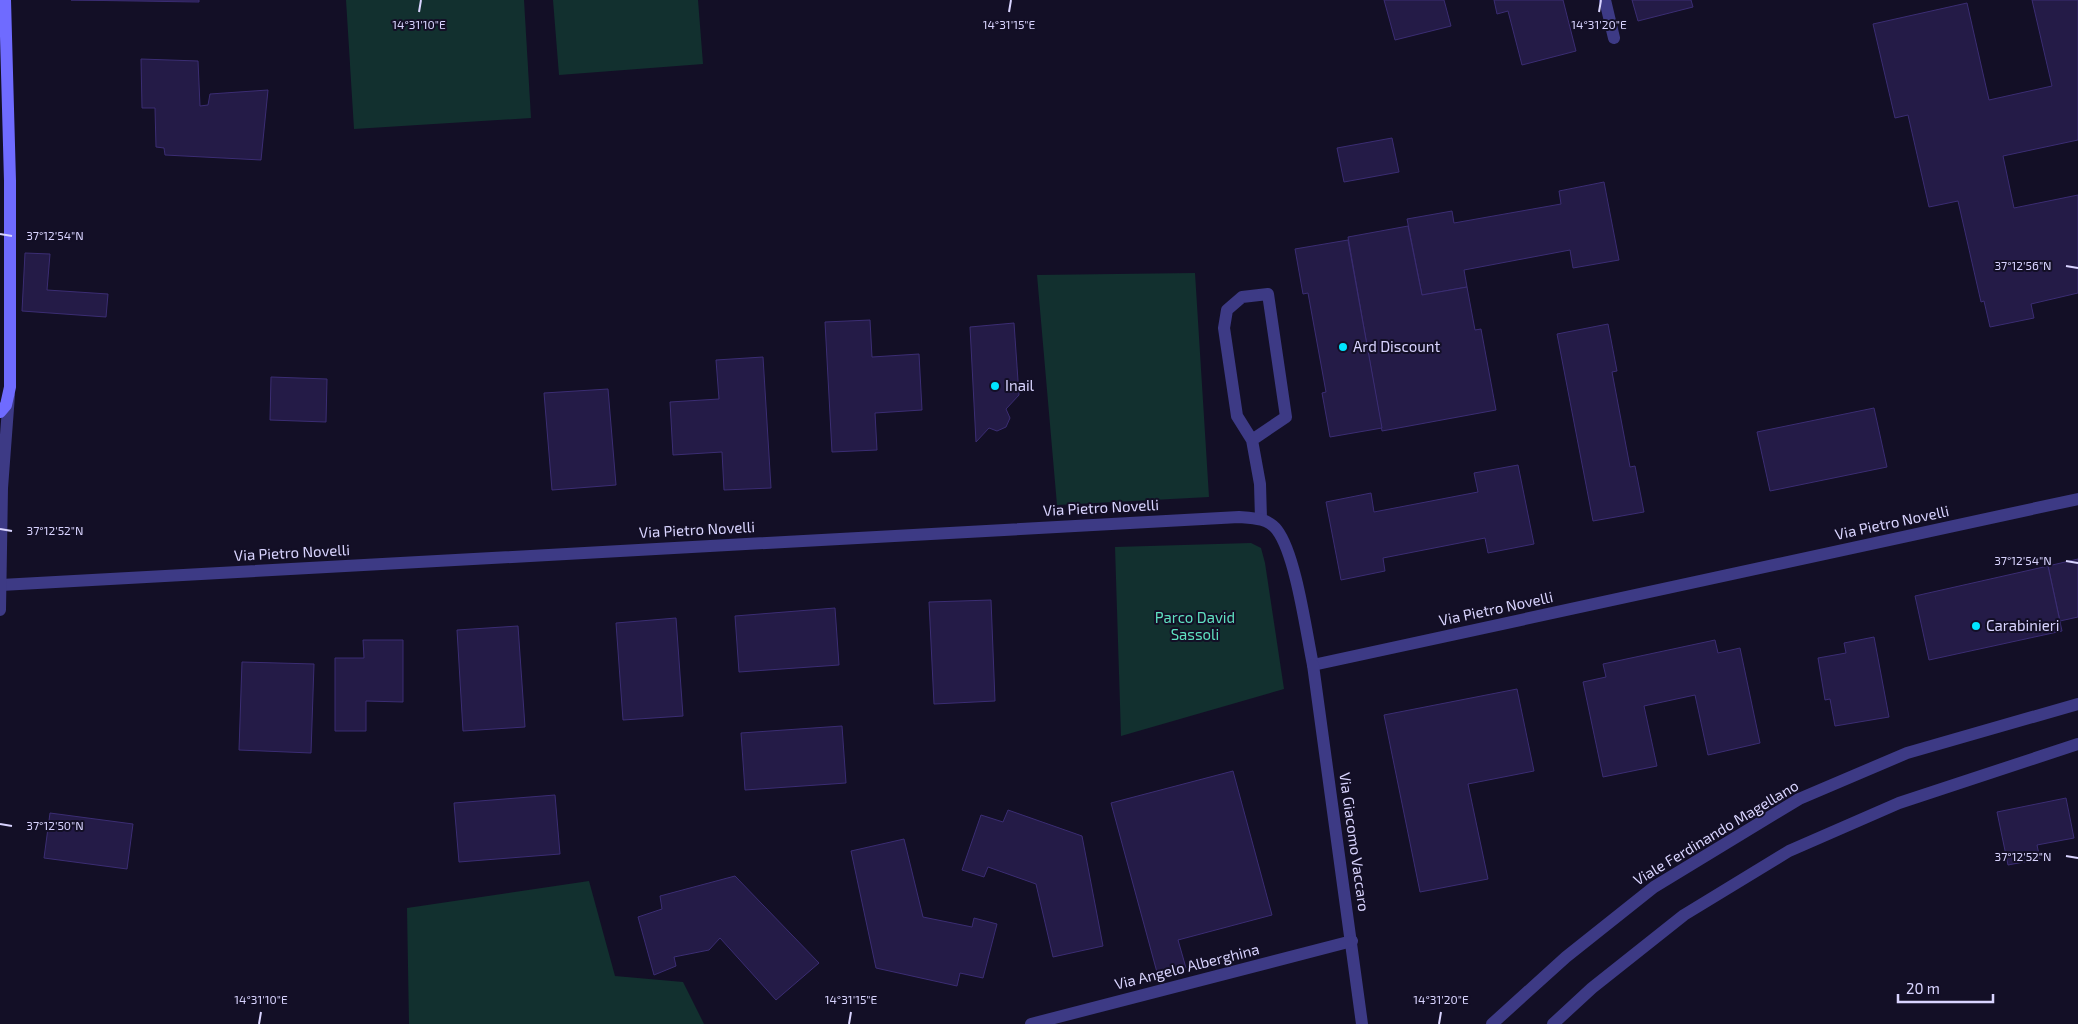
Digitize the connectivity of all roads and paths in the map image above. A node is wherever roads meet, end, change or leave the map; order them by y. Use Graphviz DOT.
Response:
graph roads {
  1 [pos="5,0"];
  2 [pos="1605,0"];
  3 [pos="1614,38"];
  4 [pos="6,52"];
  5 [pos="0,90"];
  6 [pos="0,366"];
  7 [pos="8,378"];
  8 [pos="9,395"];
  9 [pos="0,412"];
  10 [pos="1252,440"];
  11 [pos="1,483"];
  12 [pos="2078,499"];
  13 [pos="1261,519"];
  14 [pos="1,585"];
  15 [pos="0,610"];
  16 [pos="1313,665"];
  17 [pos="2078,704"];
  18 [pos="2078,744"];
  19 [pos="1352,942"];
  20 [pos="1031,1024"];
  21 [pos="1362,1024"];
  22 [pos="1492,1024"];
  23 [pos="1553,1024"];
  1 -- 4 [label="main road"];
  2 -- 3 [label="street"];
  4 -- 5 [label="main road"];
  4 -- 7 [label="main road"];
  6 -- 7 [label="main road"];
  7 -- 8 [label="main road"];
  8 -- 9 [label="main road"];
  8 -- 11 [label="street"];
  10 -- 10 [label="street"];
  10 -- 13 [label="street"];
  11 -- 14 [label="street"];
  12 -- 16 [label="street, Via Pietro Novelli"];
  13 -- 14 [label="street, Via Pietro Novelli"];
  13 -- 16 [label="street"];
  14 -- 15 [label="street"];
  16 -- 19 [label="street, Via Giacomo Vaccaro"];
  17 -- 22 [label="street, Viale Ferdinando Magellano"];
  18 -- 23 [label="street"];
  19 -- 20 [label="street, Via Angelo Alberghina"];
  19 -- 21 [label="street, Via Giacomo Vaccaro"];
}
